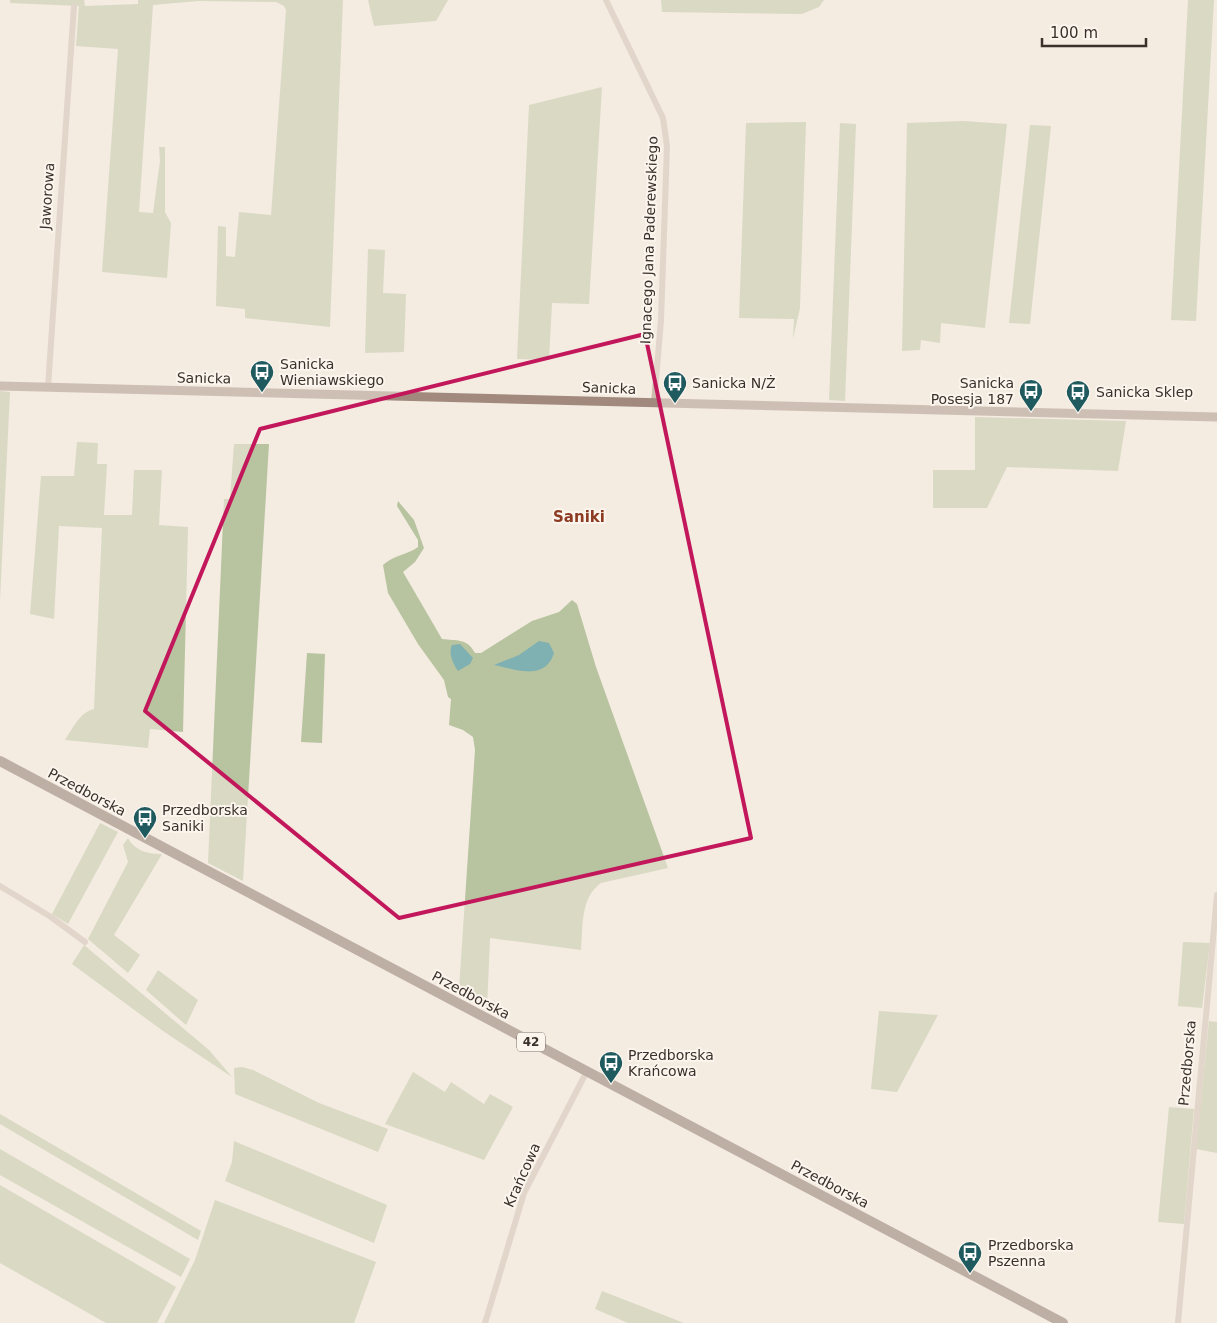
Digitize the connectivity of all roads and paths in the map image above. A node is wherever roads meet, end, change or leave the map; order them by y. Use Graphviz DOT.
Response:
graph roads {
  1 [pos="606,0"];
  2 [pos="74,6"];
  3 [pos="0,386"];
  4 [pos="48,387"];
  5 [pos="654,403"];
  6 [pos="1217,417"];
  7 [pos="0,761"];
  8 [pos="0,886"];
  9 [pos="1217,895"];
  10 [pos="85,942"];
  11 [pos="586,1071"];
  12 [pos="485,1323"];
  13 [pos="1063,1323"];
  14 [pos="1178,1323"];
  1 -- 5 [label="street, Ignacego Jana Paderewskiego"];
  2 -- 4 [label="street, Jaworowa"];
  3 -- 4 [label="street, Sanicka"];
  4 -- 5 [label="street, Sanicka"];
  5 -- 6 [label="street, Sanicka"];
  7 -- 11 [label="main road, Przedborska / 42"];
  8 -- 10 [label="street"];
  9 -- 14 [label="street, Przedborska"];
  11 -- 12 [label="street, Krańcowa"];
  11 -- 13 [label="main road, Przedborska / 42"];
}
